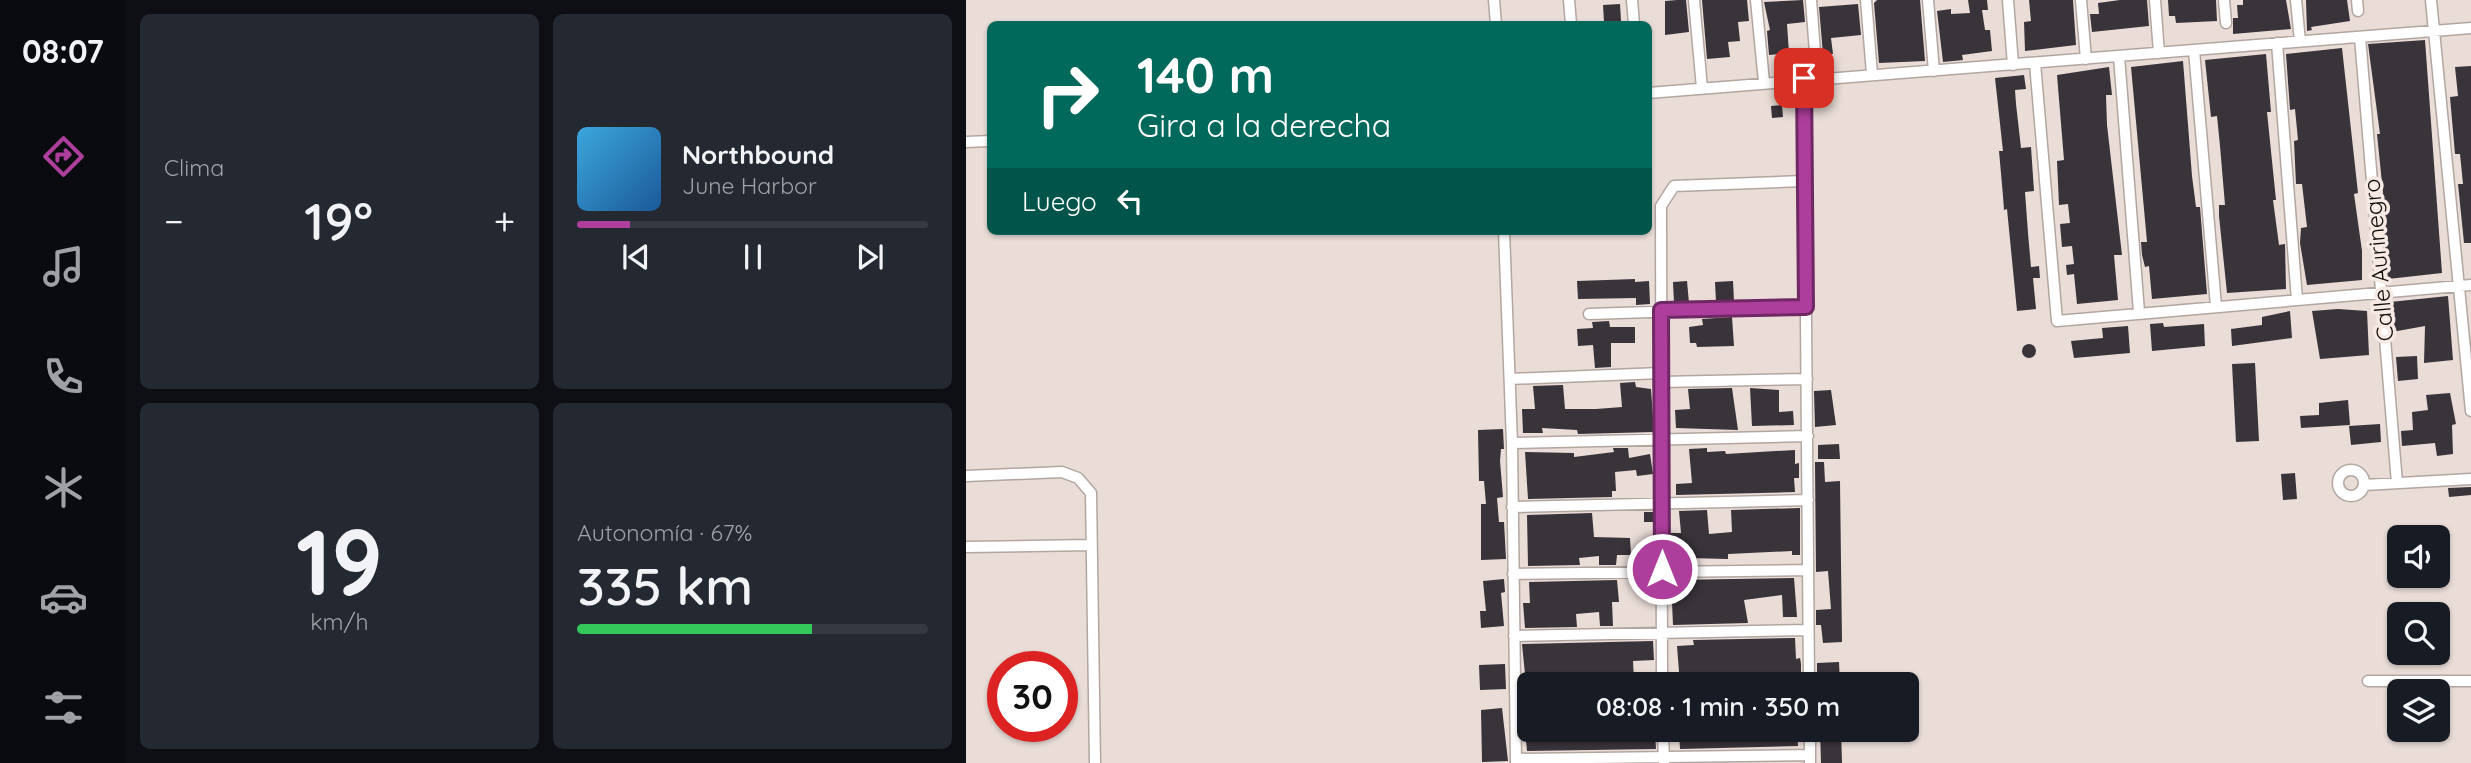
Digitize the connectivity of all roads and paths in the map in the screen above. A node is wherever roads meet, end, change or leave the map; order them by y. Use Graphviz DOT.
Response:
graph roads {
  1 [pos="1494,0"];
  2 [pos="1569,0"];
  3 [pos="1632,0"];
  4 [pos="1694,0"];
  5 [pos="1756,0"];
  6 [pos="1811,0"];
  7 [pos="1866,0"];
  8 [pos="1928,0"];
  9 [pos="2008,0"];
  10 [pos="2081,0"];
  11 [pos="2155,0"];
  12 [pos="2224,0"];
  13 [pos="2297,0"];
  14 [pos="2431,0"];
  15 [pos="1496,21"];
  16 [pos="1571,21"];
  17 [pos="1634,21"];
  18 [pos="2226,23"];
  19 [pos="2471,28"];
  20 [pos="2434,30"];
  21 [pos="2360,37"];
  22 [pos="2300,41"];
  23 [pos="2277,43"];
  24 [pos="2194,50"];
  25 [pos="2160,53"];
  26 [pos="2119,56"];
  27 [pos="2086,59"];
  28 [pos="2035,63"];
  29 [pos="2013,65"];
  30 [pos="1934,71"];
  31 [pos="1872,74"];
  32 [pos="1804,78"];
  33 [pos="1817,78"];
  34 [pos="1764,82"];
  35 [pos="1702,88"];
  36 [pos="1652,93"];
  37 [pos="987,141"];
  38 [pos="966,142"];
  39 [pos="1803,181"];
  40 [pos="1504,235"];
  41 [pos="2471,285"];
  42 [pos="2457,286"];
  43 [pos="2380,293"];
  44 [pos="2297,300"];
  45 [pos="2216,306"];
  46 [pos="1806,307"];
  47 [pos="1661,310"];
  48 [pos="2139,312"];
  49 [pos="1589,314"];
  50 [pos="1661,377"];
  51 [pos="1510,379"];
  52 [pos="1807,379"];
  53 [pos="2471,411"];
  54 [pos="1808,436"];
  55 [pos="1662,440"];
  56 [pos="1512,443"];
  57 [pos="966,476"];
  58 [pos="2471,479"];
  59 [pos="2397,483"];
  60 [pos="2364,485"];
  61 [pos="1808,500"];
  62 [pos="1662,503"];
  63 [pos="1513,507"];
  64 [pos="1091,545"];
  65 [pos="966,547"];
  66 [pos="1662,569"];
  67 [pos="1808,570"];
  68 [pos="1513,574"];
  69 [pos="1808,629"];
  70 [pos="1662,633"];
  71 [pos="1514,636"];
  72 [pos="1662,672"];
  73 [pos="1809,672"];
  74 [pos="2368,681"];
  75 [pos="2471,681"];
  76 [pos="1515,693"];
  77 [pos="1663,742"];
  78 [pos="1810,759"];
  79 [pos="1664,760"];
  80 [pos="1516,761"];
  81 [pos="1095,763"];
  1 -- 15 [label="street"];
  2 -- 16 [label="street"];
  3 -- 17 [label="street"];
  4 -- 35 [label="street"];
  5 -- 34 [label="street"];
  6 -- 33 [label="street"];
  7 -- 31 [label="street"];
  8 -- 30 [label="street"];
  9 -- 29 [label="street"];
  10 -- 27 [label="street"];
  11 -- 25 [label="street"];
  12 -- 18 [label="street"];
  13 -- 22 [label="street"];
  14 -- 20 [label="street"];
  19 -- 20 [label="street"];
  20 -- 21 [label="street"];
  20 -- 42 [label="street"];
  21 -- 22 [label="street"];
  21 -- 43 [label="street, Calle Aurinegro"];
  22 -- 23 [label="street"];
  23 -- 24 [label="street"];
  23 -- 44 [label="street"];
  24 -- 25 [label="street"];
  24 -- 45 [label="street"];
  25 -- 26 [label="street"];
  26 -- 27 [label="street"];
  26 -- 48 [label="street"];
  27 -- 28 [label="street"];
  28 -- 29 [label="street"];
  28 -- 48 [label="street"];
  29 -- 30 [label="street"];
  30 -- 31 [label="street"];
  31 -- 33 [label="street"];
  32 -- 33 [label="street"];
  32 -- 34 [label="street"];
  32 -- 39 [label="street"];
  34 -- 35 [label="street"];
  35 -- 36 [label="street"];
  37 -- 38 [label="street"];
  39 -- 46 [label="street"];
  39 -- 47 [label="street"];
  40 -- 51 [label="street"];
  41 -- 42 [label="street"];
  42 -- 43 [label="street"];
  42 -- 53 [label="street"];
  43 -- 44 [label="street"];
  43 -- 59 [label="street, Calle Aurinegro"];
  44 -- 45 [label="street"];
  45 -- 48 [label="street"];
  46 -- 47 [label="street"];
  46 -- 52 [label="street"];
  47 -- 49 [label="street"];
  47 -- 50 [label="street"];
  50 -- 51 [label="street"];
  50 -- 52 [label="street"];
  50 -- 55 [label="street"];
  51 -- 56 [label="street"];
  52 -- 54 [label="street"];
  54 -- 55 [label="street"];
  54 -- 61 [label="street"];
  55 -- 56 [label="street"];
  55 -- 62 [label="street"];
  56 -- 63 [label="street"];
  57 -- 64 [label="street"];
  58 -- 59 [label="street"];
  59 -- 60 [label="street"];
  61 -- 62 [label="street"];
  61 -- 67 [label="street"];
  62 -- 63 [label="street"];
  62 -- 66 [label="street"];
  63 -- 68 [label="street"];
  64 -- 65 [label="street"];
  64 -- 81 [label="street"];
  66 -- 67 [label="street"];
  66 -- 68 [label="street"];
  66 -- 70 [label="street"];
  67 -- 69 [label="street"];
  68 -- 71 [label="street"];
  69 -- 70 [label="street"];
  69 -- 73 [label="street"];
  70 -- 71 [label="street"];
  70 -- 72 [label="street"];
  71 -- 76 [label="street"];
  74 -- 75 [label="street"];
  76 -- 80 [label="street"];
  77 -- 79 [label="street"];
  78 -- 79 [label="street"];
  79 -- 80 [label="street"];
}
